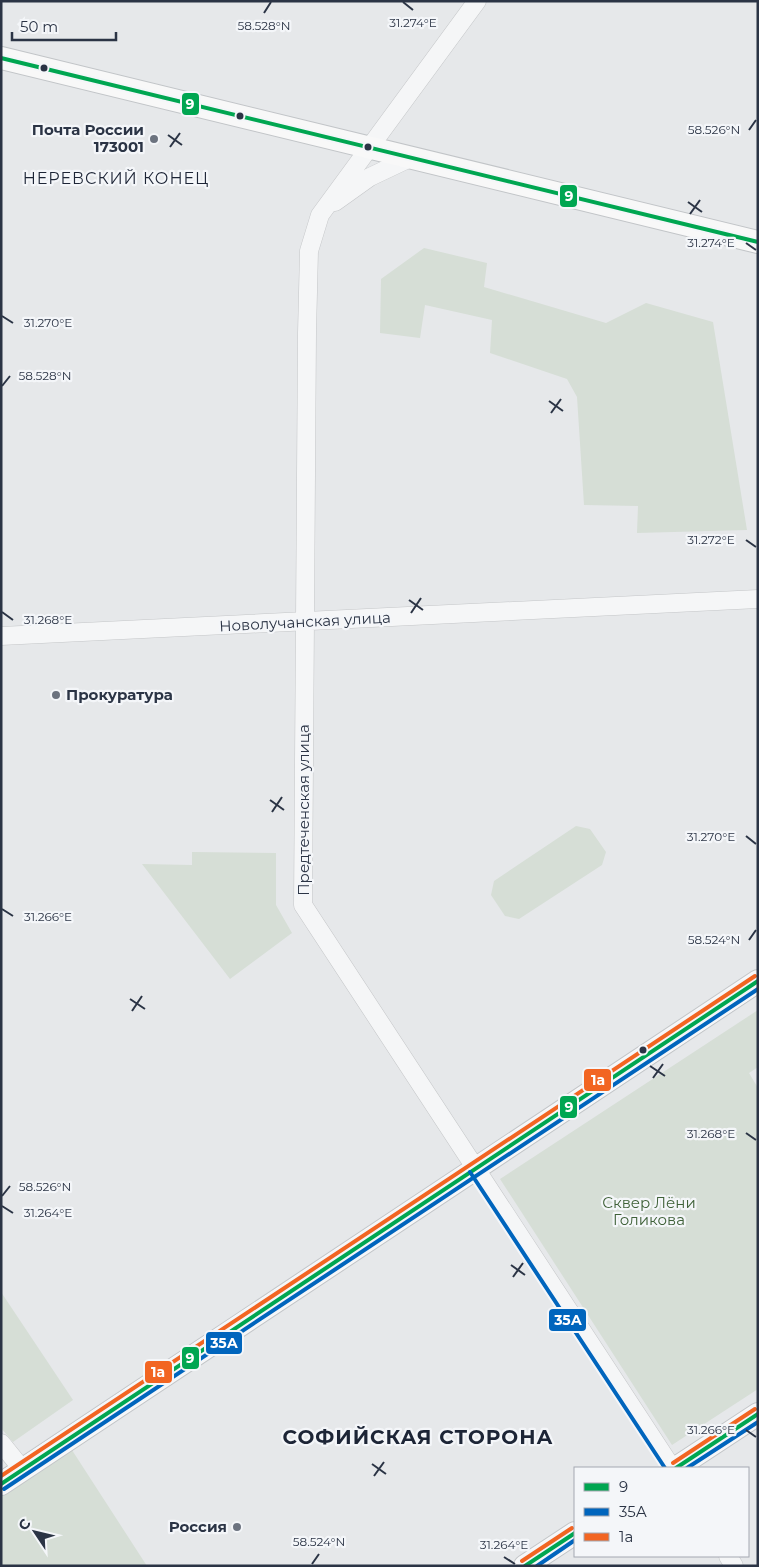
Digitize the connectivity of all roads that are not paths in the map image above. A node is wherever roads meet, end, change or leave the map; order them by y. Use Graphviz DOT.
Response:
graph roads {
  1 [pos="477,1"];
  2 [pos="1,58"];
  3 [pos="368,148"];
  4 [pos="410,158"];
  5 [pos="320,215"];
  6 [pos="758,242"];
  7 [pos="758,599"];
  8 [pos="305,621"];
  9 [pos="1,636"];
  10 [pos="758,981"];
  11 [pos="476,1169"];
  12 [pos="758,1414"];
  13 [pos="1,1443"];
  14 [pos="671,1467"];
  15 [pos="678,1467"];
  16 [pos="22,1469"];
  17 [pos="1,1484"];
  18 [pos="574,1535"];
  19 [pos="526,1566"];
  1 -- 3 [label="street, Предтеченская улица"];
  2 -- 3 [label="main road"];
  3 -- 4 [label="main road"];
  3 -- 5 [label="street, Предтеченская улица"];
  4 -- 5 [label="street"];
  4 -- 6 [label="main road"];
  5 -- 8 [label="street, Предтеченская улица"];
  7 -- 8 [label="street, Новолучанская улица"];
  8 -- 9 [label="street, Новолучанская улица"];
  8 -- 11 [label="street, Предтеченская улица"];
  10 -- 11 [label="main road"];
  11 -- 14 [label="street, Предтеченская улица"];
  11 -- 16 [label="main road"];
  12 -- 15 [label="main road"];
  13 -- 16 [label="street"];
  16 -- 17 [label="main road"];
  18 -- 19 [label="main road"];
}
